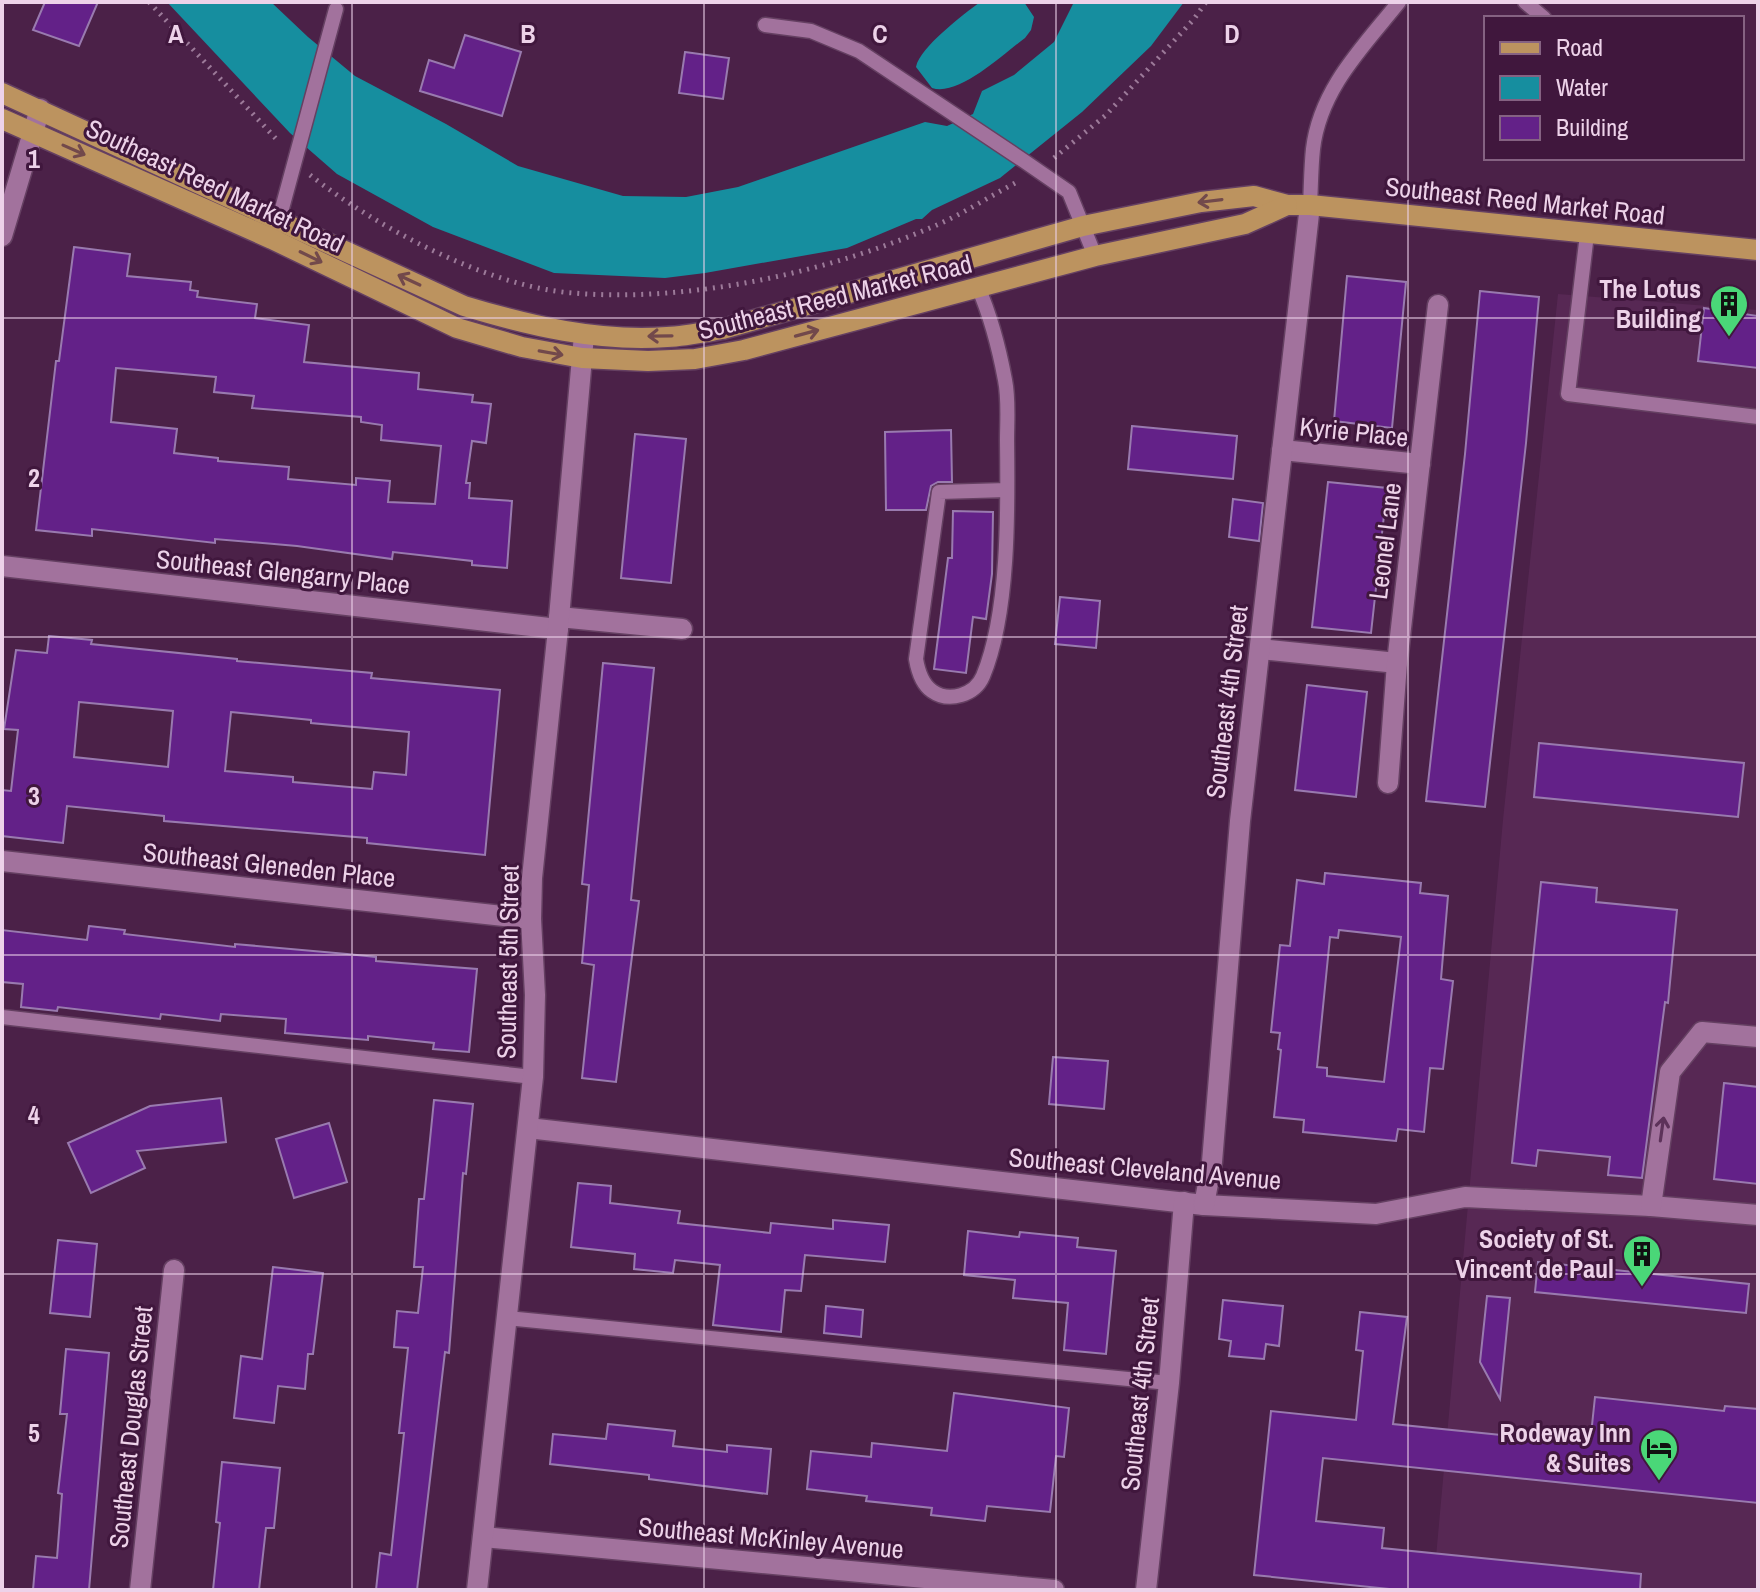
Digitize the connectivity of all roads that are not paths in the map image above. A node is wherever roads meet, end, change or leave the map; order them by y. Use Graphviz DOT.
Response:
graph roads {
  1 [pos="1399,2"];
  2 [pos="1525,2"];
  3 [pos="336,9"];
  4 [pos="1542,16"];
  5 [pos="765,25"];
  6 [pos="2,93"];
  7 [pos="40,109"];
  8 [pos="2,119"];
  9 [pos="32,131"];
  10 [pos="1287,205"];
  11 [pos="1310,205"];
  12 [pos="281,219"];
  13 [pos="1083,226"];
  14 [pos="1587,234"];
  15 [pos="2,236"];
  16 [pos="272,239"];
  17 [pos="1758,250"];
  18 [pos="1095,256"];
  19 [pos="978,287"];
  20 [pos="1438,305"];
  21 [pos="584,335"];
  22 [pos="582,358"];
  23 [pos="1758,417"];
  24 [pos="1282,450"];
  25 [pos="1420,464"];
  26 [pos="1007,490"];
  27 [pos="2,566"];
  28 [pos="558,623"];
  29 [pos="682,629"];
  30 [pos="1260,649"];
  31 [pos="1397,663"];
  32 [pos="1388,783"];
  33 [pos="2,861"];
  34 [pos="531,919"];
  35 [pos="2,1017"];
  36 [pos="1758,1037"];
  37 [pos="533,1077"];
  38 [pos="528,1128"];
  39 [pos="1194,1204"];
  40 [pos="1651,1206"];
  41 [pos="1758,1215"];
  42 [pos="174,1270"];
  43 [pos="507,1318"];
  44 [pos="1169,1383"];
  45 [pos="483,1537"];
  46 [pos="140,1590"];
  47 [pos="477,1590"];
  48 [pos="1054,1590"];
  49 [pos="1146,1590"];
  1 -- 11 [label="lane"];
  2 -- 4 [label="lane"];
  3 -- 12 [label="lane"];
  5 -- 13 [label="lane"];
  6 -- 7 [label="main road, Southeast Reed Market Road"];
  7 -- 9 [label="street"];
  7 -- 12 [label="main road, Southeast Reed Market Road"];
  8 -- 9 [label="main road, Southeast Reed Market Road"];
  9 -- 15 [label="street"];
  9 -- 16 [label="main road, Southeast Reed Market Road, one-way"];
  10 -- 11 [label="main road, Southeast Reed Market Road"];
  10 -- 13 [label="main road, Southeast Reed Market Road, one-way"];
  10 -- 18 [label="main road, Southeast Reed Market Road"];
  11 -- 14 [label="main road, Southeast Reed Market Road"];
  11 -- 24 [label="street, Southeast 4th Street"];
  12 -- 16 [label="lane"];
  21 -- 12 [label="main road, Southeast Reed Market Road, one-way"];
  13 -- 18 [label="lane"];
  13 -- 21 [label="main road, Southeast Reed Market Road, one-way"];
  14 -- 17 [label="main road, Southeast Reed Market Road"];
  14 -- 23 [label="lane"];
  16 -- 22 [label="main road, Southeast Reed Market Road, one-way"];
  18 -- 19 [label="main road, Southeast Reed Market Road"];
  22 -- 19 [label="main road, Southeast Reed Market Road, one-way"];
  19 -- 26 [label="lane"];
  20 -- 25 [label="street, Leonel Lane"];
  21 -- 22 [label="street, Southeast 5th Street"];
  22 -- 28 [label="street, Southeast 5th Street"];
  24 -- 25 [label="street, Kyrie Place"];
  24 -- 30 [label="street, Southeast 4th Street"];
  25 -- 31 [label="street, Leonel Lane"];
  26 -- 26 [label="lane"];
  27 -- 28 [label="street, Southeast Glengarry Place"];
  28 -- 29 [label="street, Southeast Glengarry Place"];
  28 -- 34 [label="street, Southeast 5th Street"];
  30 -- 31 [label="street"];
  30 -- 39 [label="street, Southeast 4th Street"];
  31 -- 32 [label="street, Leonel Lane"];
  33 -- 34 [label="street, Southeast Gleneden Place"];
  34 -- 37 [label="street, Southeast 5th Street"];
  35 -- 37 [label="lane"];
  40 -- 36 [label="street, one-way"];
  37 -- 38 [label="street, Southeast 5th Street"];
  38 -- 39 [label="street, Southeast Cleveland Avenue"];
  38 -- 43 [label="street, Southeast 5th Street"];
  39 -- 40 [label="street, Southeast Cleveland Avenue"];
  39 -- 44 [label="street, Southeast 4th Street"];
  40 -- 41 [label="street, Southeast Cleveland Avenue"];
  42 -- 46 [label="street, Southeast Douglas Street"];
  43 -- 44 [label="lane"];
  43 -- 45 [label="street, Southeast 5th Street"];
  44 -- 49 [label="street, Southeast 4th Street"];
  45 -- 47 [label="street, Southeast 5th Street"];
  45 -- 48 [label="street, Southeast McKinley Avenue"];
}
